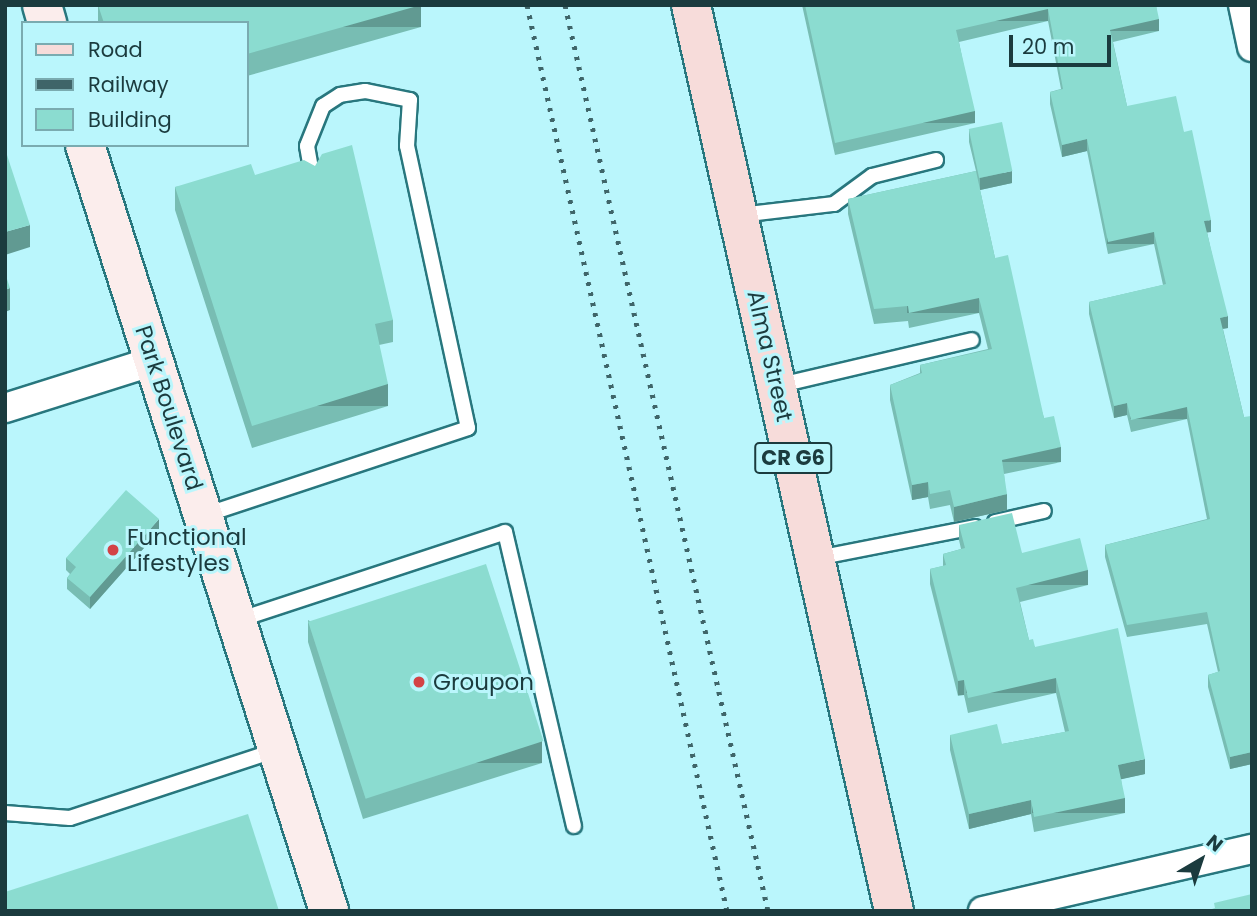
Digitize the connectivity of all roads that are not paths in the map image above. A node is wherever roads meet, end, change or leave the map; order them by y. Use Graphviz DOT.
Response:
graph roads {
  1 [pos="691,5"];
  2 [pos="1243,5"];
  3 [pos="1252,47"];
  4 [pos="86,147"];
  5 [pos="936,160"];
  6 [pos="313,179"];
  7 [pos="738,215"];
  8 [pos="972,340"];
  9 [pos="154,361"];
  10 [pos="776,386"];
  11 [pos="5,408"];
  12 [pos="1044,511"];
  13 [pos="204,515"];
  14 [pos="815,558"];
  15 [pos="237,621"];
  16 [pos="278,750"];
  17 [pos="5,813"];
  18 [pos="574,826"];
  19 [pos="1252,849"];
  20 [pos="329,911"];
  21 [pos="894,911"];
  22 [pos="983,911"];
  1 -- 7 [label="main road, Alma Street / CR G6"];
  2 -- 3 [label="street"];
  4 -- 9 [label="street, Park Boulevard"];
  5 -- 7 [label="lane"];
  6 -- 13 [label="lane"];
  7 -- 10 [label="main road, Alma Street / CR G6"];
  8 -- 10 [label="lane"];
  9 -- 11 [label="street"];
  9 -- 13 [label="street, Park Boulevard"];
  10 -- 14 [label="main road, Alma Street / CR G6"];
  12 -- 14 [label="lane"];
  13 -- 15 [label="street, Park Boulevard"];
  14 -- 21 [label="main road, Alma Street / CR G6"];
  15 -- 16 [label="street, Park Boulevard"];
  15 -- 18 [label="lane"];
  16 -- 17 [label="lane"];
  16 -- 20 [label="street, Park Boulevard"];
  19 -- 22 [label="street"];
}
